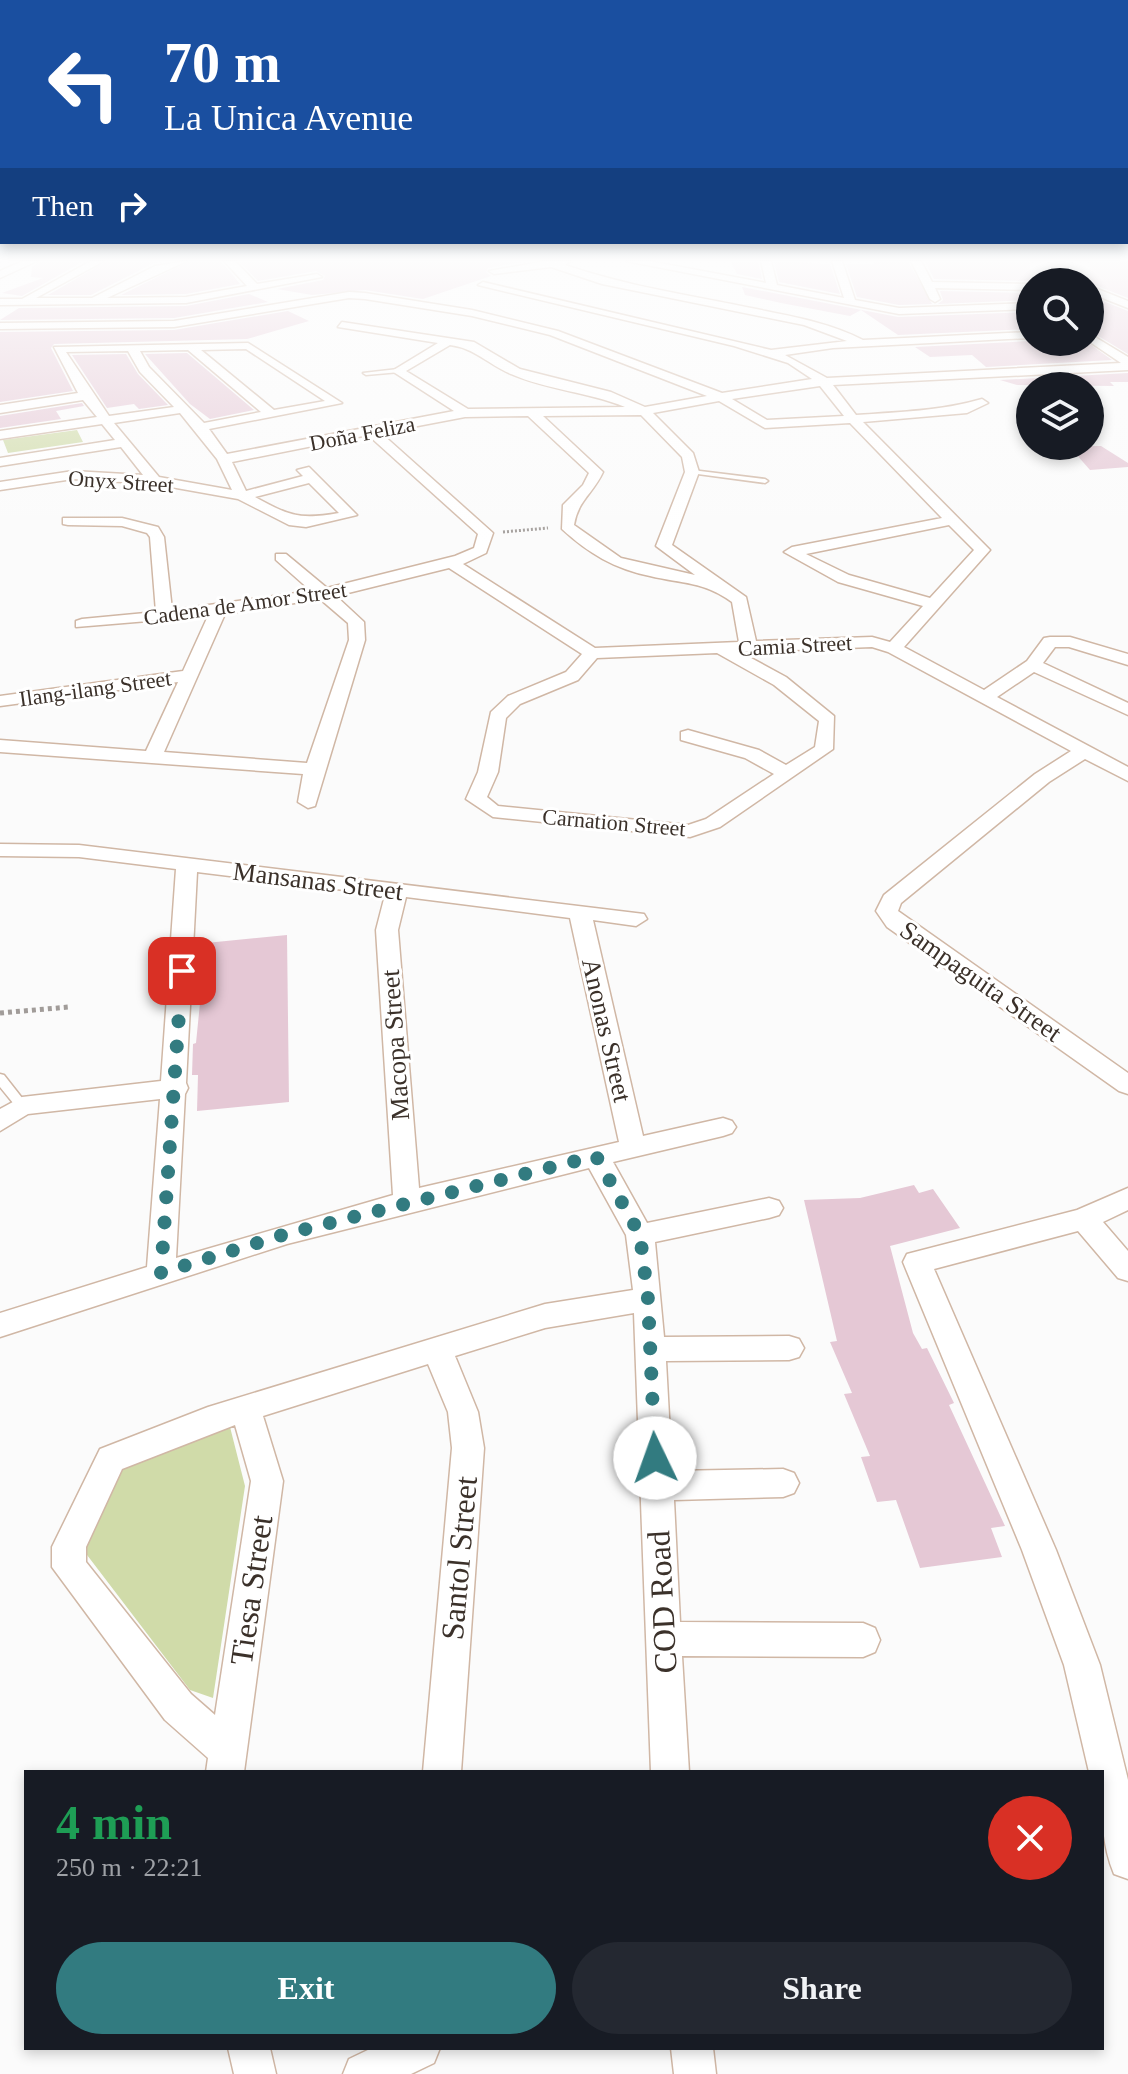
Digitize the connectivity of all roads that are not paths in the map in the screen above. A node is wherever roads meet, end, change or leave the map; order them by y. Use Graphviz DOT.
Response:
graph roads {
  1 [pos="63,358"];
  2 [pos="138,358"];
  3 [pos="203,358"];
  4 [pos="268,358"];
  5 [pos="420,358"];
  6 [pos="495,358"];
  7 [pos="615,358"];
  8 [pos="782,358"];
  9 [pos="1128,364"];
  10 [pos="398,371"];
  11 [pos="1020,371"];
  12 [pos="366,373"];
  13 [pos="823,381"];
  14 [pos="86,396"];
  15 [pos="720,397"];
  16 [pos="982,403"];
  17 [pos="0,409"];
  18 [pos="184,409"];
  19 [pos="644,411"];
  20 [pos="465,413"];
  21 [pos="532,413"];
  22 [pos="272,415"];
  23 [pos="853,419"];
  24 [pos="105,420"];
  25 [pos="201,427"];
  26 [pos="371,431"];
  27 [pos="0,435"];
  28 [pos="123,443"];
  29 [pos="224,459"];
  30 [pos="0,462"];
  31 [pos="692,472"];
  32 [pos="154,480"];
  33 [pos="765,481"];
  34 [pos="0,486"];
  35 [pos="242,496"];
  36 [pos="953,520"];
  37 [pos="68,521"];
  38 [pos="281,557"];
  39 [pos="452,563"];
  40 [pos="715,583"];
  41 [pos="322,596"];
  42 [pos="935,604"];
  43 [pos="219,610"];
  44 [pos="165,616"];
  45 [pos="82,624"];
  46 [pos="720,648"];
  47 [pos="749,648"];
  48 [pos="894,648"];
  49 [pos="592,653"];
  50 [pos="1128,660"];
  51 [pos="1033,665"];
  52 [pos="190,675"];
  53 [pos="985,697"];
  54 [pos="0,701"];
  55 [pos="1128,710"];
  56 [pos="688,736"];
  57 [pos="0,746"];
  58 [pos="1081,753"];
  59 [pos="152,758"];
  60 [pos="314,769"];
  61 [pos="786,773"];
  62 [pos="1128,775"];
  63 [pos="308,802"];
  64 [pos="0,850"];
  65 [pos="187,865"];
  66 [pos="397,890"];
  67 [pos="580,912"];
  68 [pos="636,919"];
  69 [pos="0,1078"];
  70 [pos="1128,1085"];
  71 [pos="176,1088"];
  72 [pos="22,1106"];
  73 [pos="0,1122"];
  74 [pos="723,1127"];
  75 [pos="633,1148"];
  76 [pos="596,1156"];
  77 [pos="1128,1198"];
  78 [pos="407,1201"];
  79 [pos="769,1208"];
  80 [pos="1084,1219"];
  81 [pos="640,1235"];
  82 [pos="1128,1270"];
  83 [pos="161,1273"];
  84 [pos="648,1299"];
  85 [pos="0,1325"];
  86 [pos="789,1348"];
  87 [pos="437,1349"];
  88 [pos="650,1349"];
  89 [pos="246,1411"];
  90 [pos="783,1483"];
  91 [pos="657,1486"];
  92 [pos="664,1639"];
  93 [pos="863,1640"];
  94 [pos="227,1761"];
  95 [pos="442,1770"];
  96 [pos="670,1770"];
  97 [pos="1128,1860"];
  98 [pos="249,2050"];
  99 [pos="415,2050"];
  100 [pos="692,2050"];
  101 [pos="255,2074"];
  102 [pos="364,2074"];
  103 [pos="695,2074"];
  1 -- 14 [label="street"];
  2 -- 18 [label="street"];
  3 -- 22 [label="street"];
  4 -- 22 [label="street"];
  5 -- 10 [label="street"];
  6 -- 19 [label="street"];
  7 -- 15 [label="street"];
  8 -- 13 [label="street"];
  9 -- 11 [label="street, Doña Feliza"];
  10 -- 12 [label="lane"];
  10 -- 20 [label="street"];
  11 -- 13 [label="street, Doña Feliza"];
  13 -- 15 [label="street, Doña Feliza"];
  13 -- 23 [label="street"];
  14 -- 17 [label="street"];
  14 -- 24 [label="street"];
  15 -- 19 [label="street, Doña Feliza"];
  15 -- 23 [label="street"];
  16 -- 23 [label="street"];
  18 -- 24 [label="street"];
  18 -- 25 [label="street"];
  19 -- 21 [label="street, Doña Feliza"];
  19 -- 31 [label="street"];
  20 -- 21 [label="street, Doña Feliza"];
  20 -- 26 [label="street, Doña Feliza"];
  21 -- 40 [label="street"];
  22 -- 25 [label="street"];
  23 -- 36 [label="street"];
  24 -- 27 [label="street"];
  24 -- 28 [label="street"];
  25 -- 29 [label="street"];
  26 -- 29 [label="street, Doña Feliza"];
  26 -- 39 [label="street, Cadena de Amor Street"];
  28 -- 30 [label="street"];
  28 -- 32 [label="street"];
  29 -- 35 [label="street"];
  31 -- 33 [label="lane"];
  31 -- 40 [label="street"];
  32 -- 34 [label="street, Onyx Street"];
  32 -- 35 [label="street, Onyx Street"];
  35 -- 35 [label="street"];
  36 -- 42 [label="street"];
  36 -- 42 [label="street"];
  37 -- 44 [label="street"];
  38 -- 41 [label="street"];
  39 -- 41 [label="street, Cadena de Amor Street"];
  39 -- 49 [label="street"];
  40 -- 47 [label="street"];
  41 -- 43 [label="street, Cadena de Amor Street"];
  41 -- 60 [label="street"];
  42 -- 48 [label="street"];
  43 -- 44 [label="street, Cadena de Amor Street"];
  43 -- 52 [label="street"];
  44 -- 45 [label="street, Cadena de Amor Street"];
  46 -- 47 [label="street, Camia Street"];
  46 -- 49 [label="street, Camia Street"];
  46 -- 61 [label="street, Carnation Street"];
  47 -- 48 [label="street, Camia Street"];
  48 -- 53 [label="street, Camia Street"];
  49 -- 61 [label="street, Carnation Street"];
  50 -- 51 [label="street"];
  51 -- 53 [label="street"];
  51 -- 55 [label="street"];
  52 -- 54 [label="street, Ilang-ilang Street"];
  52 -- 59 [label="street"];
  53 -- 58 [label="street, Camia Street"];
  56 -- 61 [label="street"];
  57 -- 59 [label="street"];
  58 -- 62 [label="street, Camia Street"];
  58 -- 70 [label="street, Sampaguita Street"];
  59 -- 60 [label="street"];
  60 -- 63 [label="street"];
  64 -- 65 [label="street, Mansanas Street"];
  65 -- 66 [label="street, Mansanas Street"];
  65 -- 71 [label="street"];
  66 -- 67 [label="street, Mansanas Street"];
  66 -- 78 [label="street, Macopa Street"];
  67 -- 68 [label="street, Mansanas Street"];
  67 -- 75 [label="street, Anonas Street"];
  69 -- 72 [label="lane"];
  71 -- 72 [label="street"];
  71 -- 83 [label="street"];
  72 -- 73 [label="street"];
  74 -- 75 [label="street"];
  75 -- 76 [label="street"];
  76 -- 78 [label="street"];
  76 -- 81 [label="street, COD Road"];
  77 -- 80 [label="street"];
  78 -- 83 [label="street"];
  79 -- 81 [label="street"];
  80 -- 82 [label="street"];
  80 -- 97 [label="street"];
  81 -- 84 [label="street, COD Road"];
  83 -- 85 [label="street"];
  84 -- 87 [label="street"];
  84 -- 88 [label="street, COD Road"];
  86 -- 88 [label="street"];
  87 -- 89 [label="street"];
  87 -- 95 [label="street, Santol Street"];
  88 -- 91 [label="street, COD Road"];
  89 -- 94 [label="street, Tiesa Street"];
  89 -- 94 [label="street"];
  90 -- 91 [label="street"];
  91 -- 92 [label="street, COD Road"];
  92 -- 93 [label="street"];
  92 -- 96 [label="street, COD Road"];
  98 -- 101 [label="street"];
  99 -- 102 [label="street"];
  100 -- 103 [label="street"];
}
